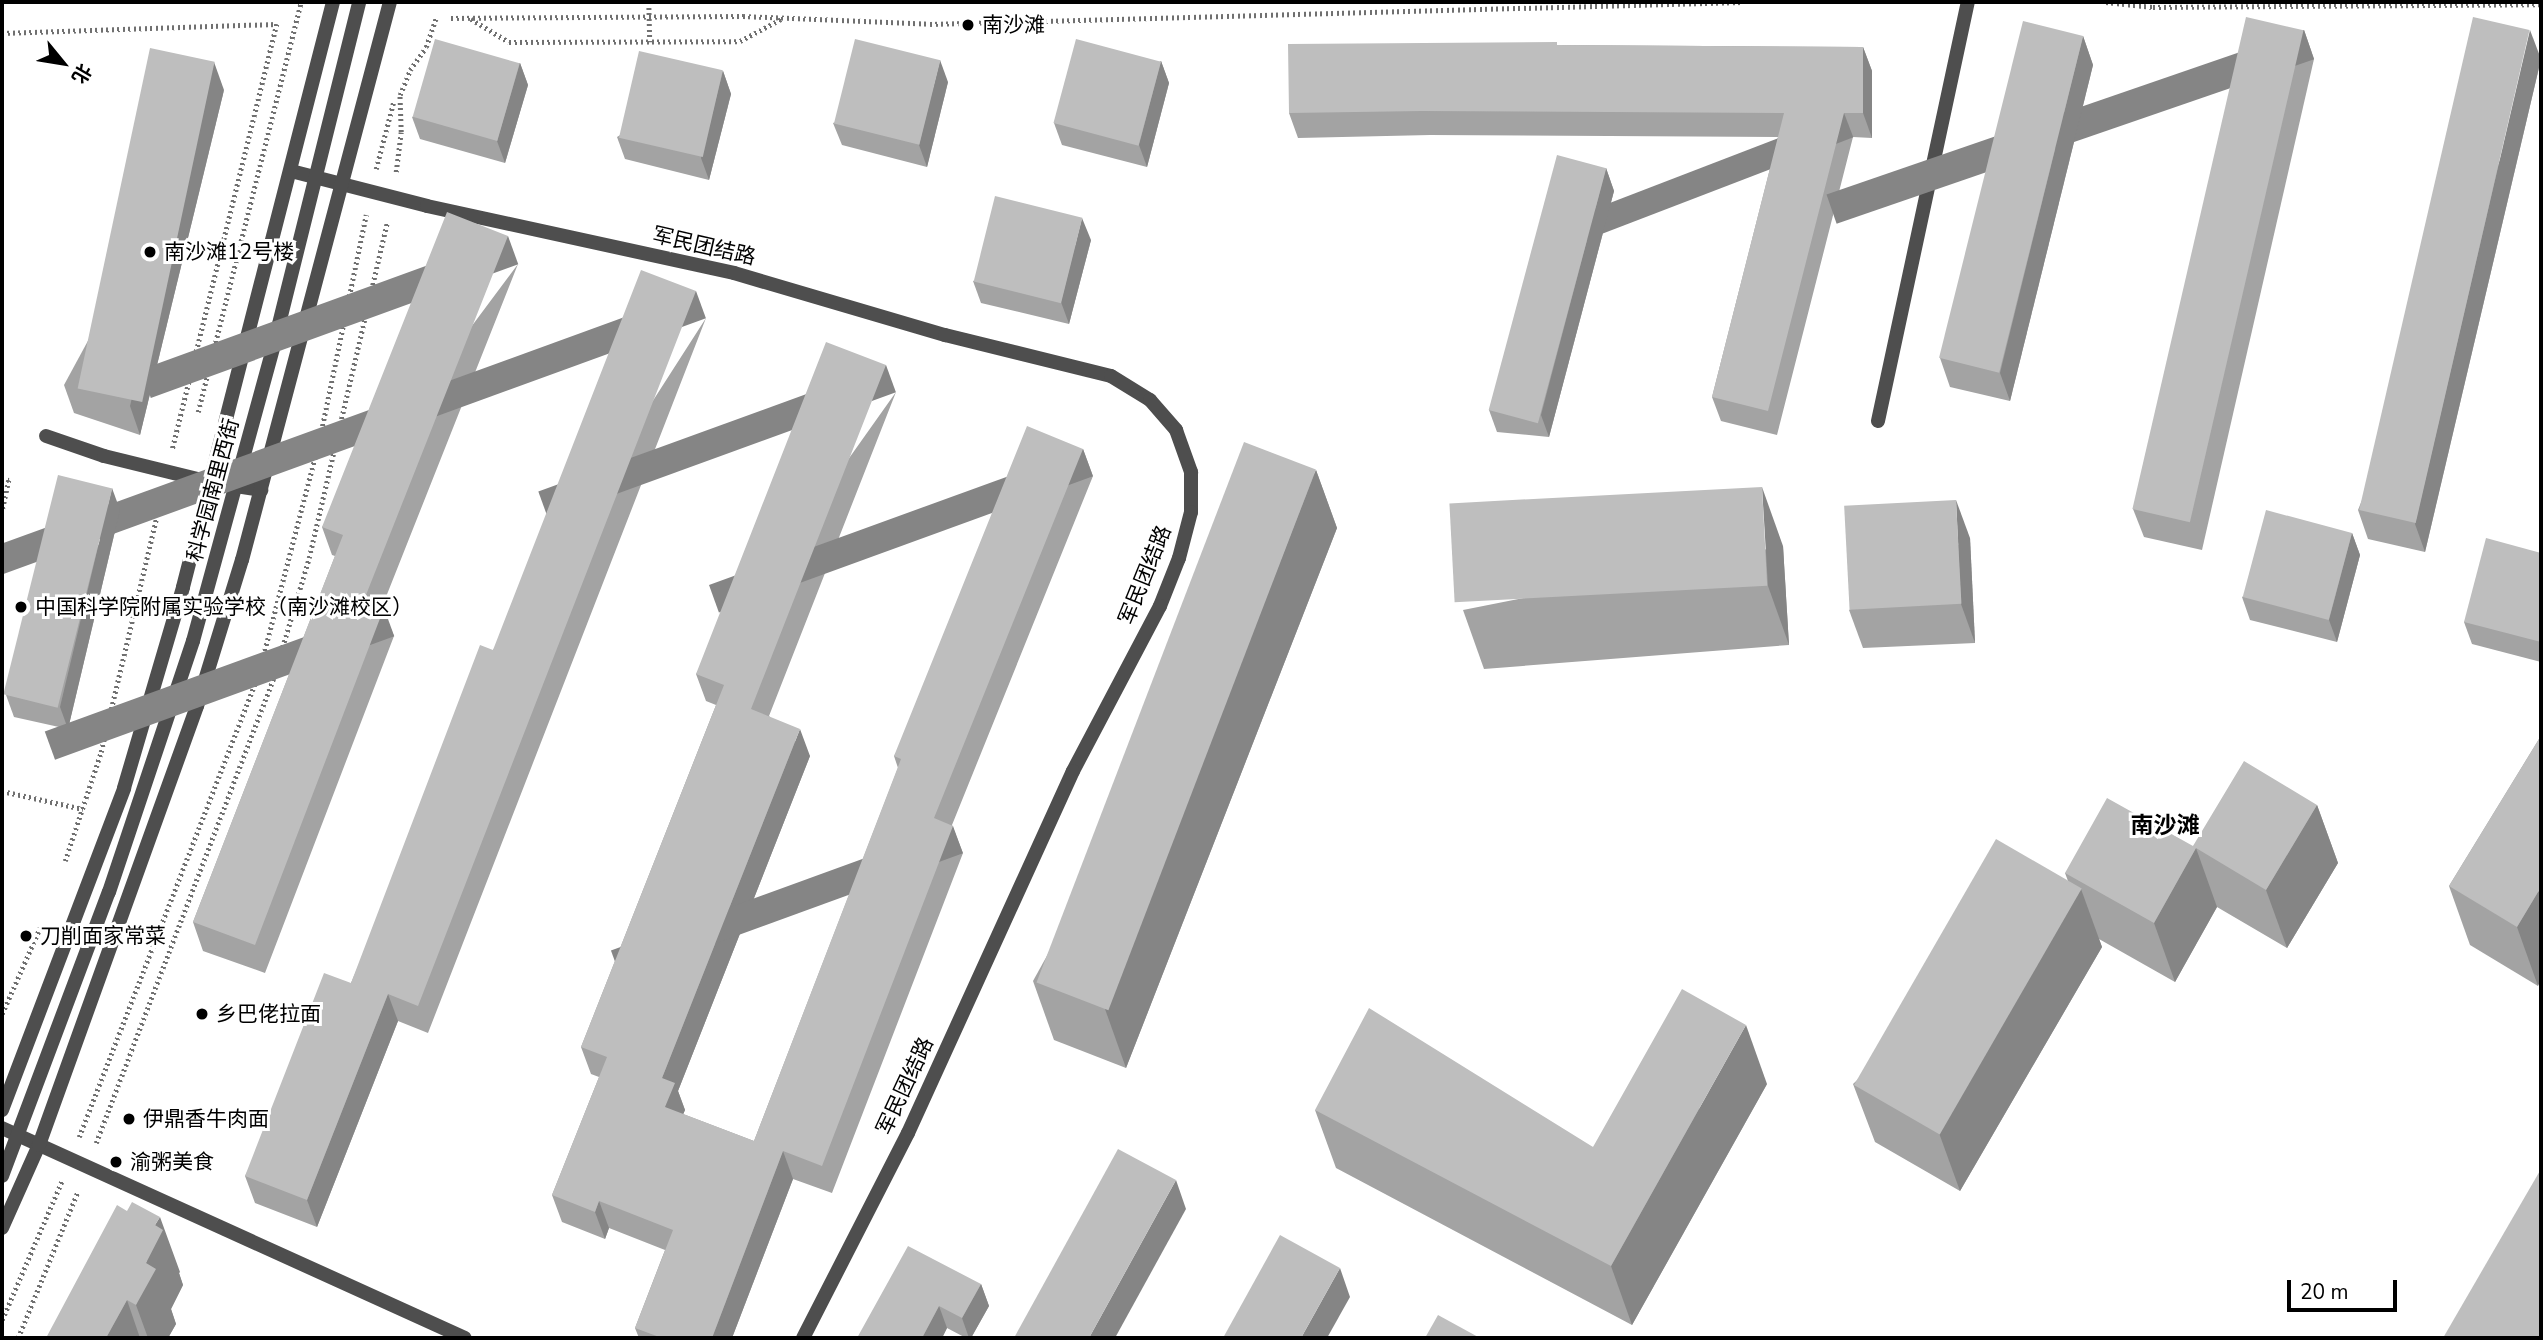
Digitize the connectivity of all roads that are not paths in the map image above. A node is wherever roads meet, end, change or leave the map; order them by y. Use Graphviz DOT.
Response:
graph roads {
  1 [pos="333,2"];
  2 [pos="359,2"];
  3 [pos="390,2"];
  4 [pos="1968,2"];
  5 [pos="291,171"];
  6 [pos="317,177"];
  7 [pos="341,184"];
  8 [pos="1878,421"];
  9 [pos="46,436"];
  10 [pos="211,482"];
  11 [pos="236,486"];
  12 [pos="261,490"];
  13 [pos="2,1110"];
  14 [pos="2,1128"];
  15 [pos="18,1135"];
  16 [pos="39,1145"];
  17 [pos="2,1176"];
  18 [pos="2,1228"];
  19 [pos="465,1338"];
  20 [pos="803,1338"];
  1 -- 5 [label="street"];
  2 -- 6 [label="street, 科学园南里西街"];
  3 -- 7 [label="street"];
  4 -- 8 [label="street"];
  5 -- 6 [label="street, 军民团结路"];
  5 -- 10 [label="street"];
  6 -- 7 [label="street, 军民团结路"];
  6 -- 11 [label="street, 科学园南里西街"];
  7 -- 12 [label="street"];
  7 -- 20 [label="street, 军民团结路"];
  9 -- 10 [label="street"];
  10 -- 11 [label="street"];
  10 -- 13 [label="street"];
  11 -- 12 [label="street"];
  11 -- 15 [label="street, 科学园南里西街"];
  12 -- 16 [label="street"];
  14 -- 15 [label="street"];
  15 -- 16 [label="street"];
  15 -- 17 [label="street, 科学园南里西街"];
  16 -- 18 [label="street"];
  16 -- 19 [label="street"];
}
